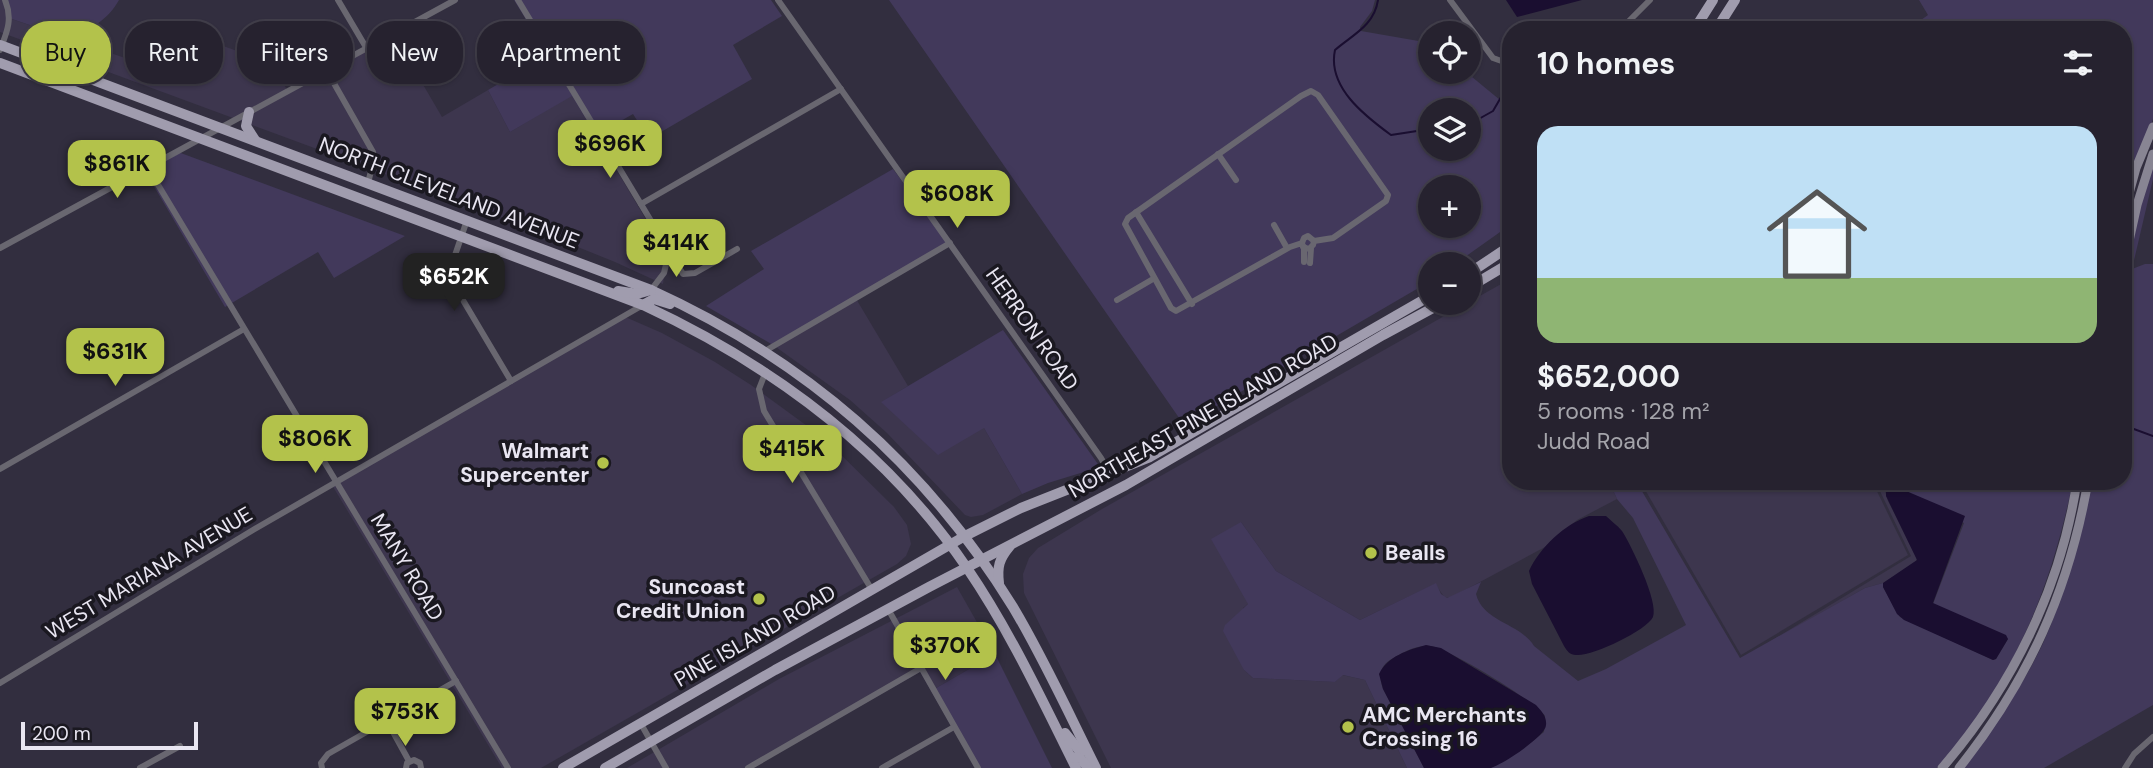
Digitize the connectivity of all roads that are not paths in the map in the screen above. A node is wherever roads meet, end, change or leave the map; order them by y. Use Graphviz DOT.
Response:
graph roads {
  1 [pos="5,0"];
  2 [pos="338,0"];
  3 [pos="436,0"];
  4 [pos="455,0"];
  5 [pos="518,0"];
  6 [pos="778,0"];
  7 [pos="1450,0"];
  8 [pos="1650,0"];
  9 [pos="1713,0"];
  10 [pos="1735,0"];
  11 [pos="438,9"];
  12 [pos="417,21"];
  13 [pos="1629,21"];
  14 [pos="1700,21"];
  15 [pos="1722,21"];
  16 [pos="1,47"];
  17 [pos="367,49"];
  18 [pos="21,54"];
  19 [pos="353,57"];
  20 [pos="1502,61"];
  21 [pos="0,63"];
  22 [pos="103,84"];
  23 [pos="106,84"];
  24 [pos="302,84"];
  25 [pos="334,84"];
  26 [pos="841,89"];
  27 [pos="96,99"];
  28 [pos="249,112"];
  29 [pos="221,127"];
  30 [pos="2153,127"];
  31 [pos="201,138"];
  32 [pos="255,140"];
  33 [pos="1219,154"];
  34 [pos="2153,154"];
  35 [pos="148,168"];
  36 [pos="1236,180"];
  37 [pos="2132,182"];
  38 [pos="368,183"];
  39 [pos="641,204"];
  40 [pos="1136,212"];
  41 [pos="467,220"];
  42 [pos="1274,225"];
  43 [pos="2132,228"];
  44 [pos="461,236"];
  45 [pos="950,243"];
  46 [pos="1308,245"];
  47 [pos="0,248"];
  48 [pos="737,248"];
  49 [pos="1287,248"];
  50 [pos="669,252"];
  51 [pos="1502,252"];
  52 [pos="1307,262"];
  53 [pos="1481,266"];
  54 [pos="1502,268"];
  55 [pos="1153,279"];
  56 [pos="1481,280"];
  57 [pos="604,290"];
  58 [pos="651,290"];
  59 [pos="1117,300"];
  60 [pos="1192,304"];
  61 [pos="643,305"];
  62 [pos="1418,305"];
  63 [pos="1418,307"];
  64 [pos="691,308"];
  65 [pos="1419,315"];
  66 [pos="1409,320"];
  67 [pos="244,329"];
  68 [pos="765,351"];
  69 [pos="766,371"];
  70 [pos="511,381"];
  71 [pos="0,469"];
  72 [pos="1110,474"];
  73 [pos="335,482"];
  74 [pos="2075,490"];
  75 [pos="2086,490"];
  76 [pos="2065,535"];
  77 [pos="965,536"];
  78 [pos="2076,537"];
  79 [pos="1012,543"];
  80 [pos="950,545"];
  81 [pos="982,559"];
  82 [pos="966,567"];
  83 [pos="1000,588"];
  84 [pos="872,590"];
  85 [pos="888,609"];
  86 [pos="921,668"];
  87 [pos="456,681"];
  88 [pos="0,682"];
  89 [pos="2003,685"];
  90 [pos="2012,691"];
  91 [pos="1039,694"];
  92 [pos="387,721"];
  93 [pos="641,724"];
  94 [pos="954,727"];
  95 [pos="2153,737"];
  96 [pos="651,742"];
  97 [pos="180,746"];
  98 [pos="1087,751"];
  99 [pos="1071,757"];
  100 [pos="408,764"];
  101 [pos="140,768"];
  102 [pos="322,768"];
  103 [pos="421,768"];
  104 [pos="508,768"];
  105 [pos="563,768"];
  106 [pos="605,768"];
  107 [pos="666,768"];
  108 [pos="748,768"];
  109 [pos="882,768"];
  110 [pos="978,768"];
  111 [pos="1076,768"];
  112 [pos="1088,768"];
  113 [pos="1096,768"];
  114 [pos="1942,768"];
  115 [pos="1959,768"];
  116 [pos="2125,768"];
  1 -- 16 [label="street"];
  2 -- 17 [label="street"];
  3 -- 11 [label="street"];
  4 -- 11 [label="street"];
  5 -- 39 [label="street"];
  6 -- 26 [label="street, HERRON ROAD"];
  7 -- 20 [label="street"];
  8 -- 13 [label="street"];
  9 -- 14 [label="main road"];
  10 -- 15 [label="main road"];
  11 -- 12 [label="street"];
  16 -- 18 [label="main road, NORTH CLEVELAND AVENUE"];
  17 -- 19 [label="street"];
  21 -- 27 [label="main road, NORTH CLEVELAND AVENUE"];
  22 -- 27 [label="main road"];
  23 -- 29 [label="main road, NORTH CLEVELAND AVENUE"];
  24 -- 28 [label="street"];
  25 -- 38 [label="street"];
  26 -- 39 [label="street"];
  26 -- 45 [label="street, HERRON ROAD"];
  27 -- 31 [label="main road, NORTH CLEVELAND AVENUE"];
  28 -- 29 [label="street"];
  28 -- 32 [label="main road"];
  29 -- 31 [label="street"];
  29 -- 32 [label="main road, NORTH CLEVELAND AVENUE"];
  30 -- 37 [label="main road"];
  31 -- 35 [label="street"];
  31 -- 44 [label="main road, NORTH CLEVELAND AVENUE"];
  32 -- 38 [label="main road, NORTH CLEVELAND AVENUE"];
  33 -- 36 [label="street"];
  33 -- 40 [label="street"];
  33 -- 46 [label="street"];
  34 -- 43 [label="main road"];
  35 -- 47 [label="street"];
  35 -- 67 [label="street, MANY ROAD"];
  38 -- 41 [label="main road, NORTH CLEVELAND AVENUE"];
  39 -- 50 [label="street"];
  40 -- 55 [label="street"];
  40 -- 60 [label="street"];
  41 -- 44 [label="street"];
  41 -- 58 [label="main road, NORTH CLEVELAND AVENUE"];
  42 -- 49 [label="street"];
  44 -- 57 [label="main road, NORTH CLEVELAND AVENUE"];
  44 -- 70 [label="street"];
  45 -- 68 [label="street"];
  45 -- 72 [label="street, HERRON ROAD"];
  46 -- 49 [label="street"];
  46 -- 52 [label="street"];
  48 -- 50 [label="street"];
  49 -- 60 [label="street"];
  50 -- 58 [label="street"];
  51 -- 53 [label="main road"];
  54 -- 56 [label="main road"];
  55 -- 59 [label="street"];
  55 -- 60 [label="street"];
  57 -- 58 [label="main road"];
  57 -- 61 [label="main road, NORTH CLEVELAND AVENUE"];
  58 -- 64 [label="main road, NORTH CLEVELAND AVENUE"];
  61 -- 64 [label="main road"];
  61 -- 69 [label="main road, NORTH CLEVELAND AVENUE"];
  61 -- 70 [label="street, WEST MARIANA AVENUE"];
  62 -- 72 [label="main road, NORTHEAST PINE ISLAND ROAD"];
  63 -- 66 [label="main road"];
  64 -- 68 [label="main road, NORTH CLEVELAND AVENUE"];
  65 -- 66 [label="main road, NORTHEAST PINE ISLAND ROAD"];
  66 -- 79 [label="main road, NORTHEAST PINE ISLAND ROAD"];
  67 -- 71 [label="street"];
  67 -- 73 [label="street, MANY ROAD"];
  68 -- 77 [label="main road, NORTH CLEVELAND AVENUE"];
  69 -- 80 [label="main road, NORTH CLEVELAND AVENUE"];
  69 -- 84 [label="street"];
  70 -- 73 [label="street, WEST MARIANA AVENUE"];
  72 -- 77 [label="main road, NORTHEAST PINE ISLAND ROAD"];
  73 -- 87 [label="street, MANY ROAD"];
  73 -- 88 [label="street, WEST MARIANA AVENUE"];
  74 -- 76 [label="main road"];
  75 -- 78 [label="main road"];
  76 -- 78 [label="main road"];
  76 -- 89 [label="main road"];
  77 -- 80 [label="main road, PINE ISLAND ROAD"];
  77 -- 81 [label="main road, NORTH CLEVELAND AVENUE"];
  78 -- 90 [label="main road"];
  79 -- 81 [label="main road, NORTHEAST PINE ISLAND ROAD"];
  79 -- 83 [label="main road"];
  80 -- 82 [label="main road, NORTH CLEVELAND AVENUE"];
  80 -- 84 [label="main road, PINE ISLAND ROAD"];
  81 -- 82 [label="main road, PINE ISLAND ROAD"];
  81 -- 83 [label="main road, NORTH CLEVELAND AVENUE"];
  82 -- 85 [label="main road, PINE ISLAND ROAD"];
  82 -- 91 [label="main road, NORTH CLEVELAND AVENUE"];
  83 -- 98 [label="main road, NORTH CLEVELAND AVENUE"];
  84 -- 93 [label="main road, PINE ISLAND ROAD"];
  85 -- 86 [label="street"];
  85 -- 96 [label="main road, PINE ISLAND ROAD"];
  86 -- 94 [label="street"];
  86 -- 108 [label="street"];
  87 -- 92 [label="street"];
  87 -- 104 [label="street, MANY ROAD"];
  89 -- 90 [label="main road"];
  89 -- 114 [label="main road"];
  90 -- 115 [label="main road"];
  91 -- 98 [label="main road"];
  91 -- 99 [label="main road, NORTH CLEVELAND AVENUE"];
  92 -- 100 [label="street"];
  92 -- 102 [label="street"];
  93 -- 96 [label="street"];
  93 -- 105 [label="main road, PINE ISLAND ROAD"];
  94 -- 109 [label="street"];
  94 -- 110 [label="street"];
  95 -- 116 [label="street"];
  96 -- 106 [label="main road, PINE ISLAND ROAD"];
  96 -- 107 [label="street"];
  97 -- 101 [label="street"];
  98 -- 113 [label="main road, NORTH CLEVELAND AVENUE"];
  99 -- 111 [label="main road, NORTH CLEVELAND AVENUE"];
  99 -- 112 [label="main road"];
  100 -- 103 [label="street"];
}
